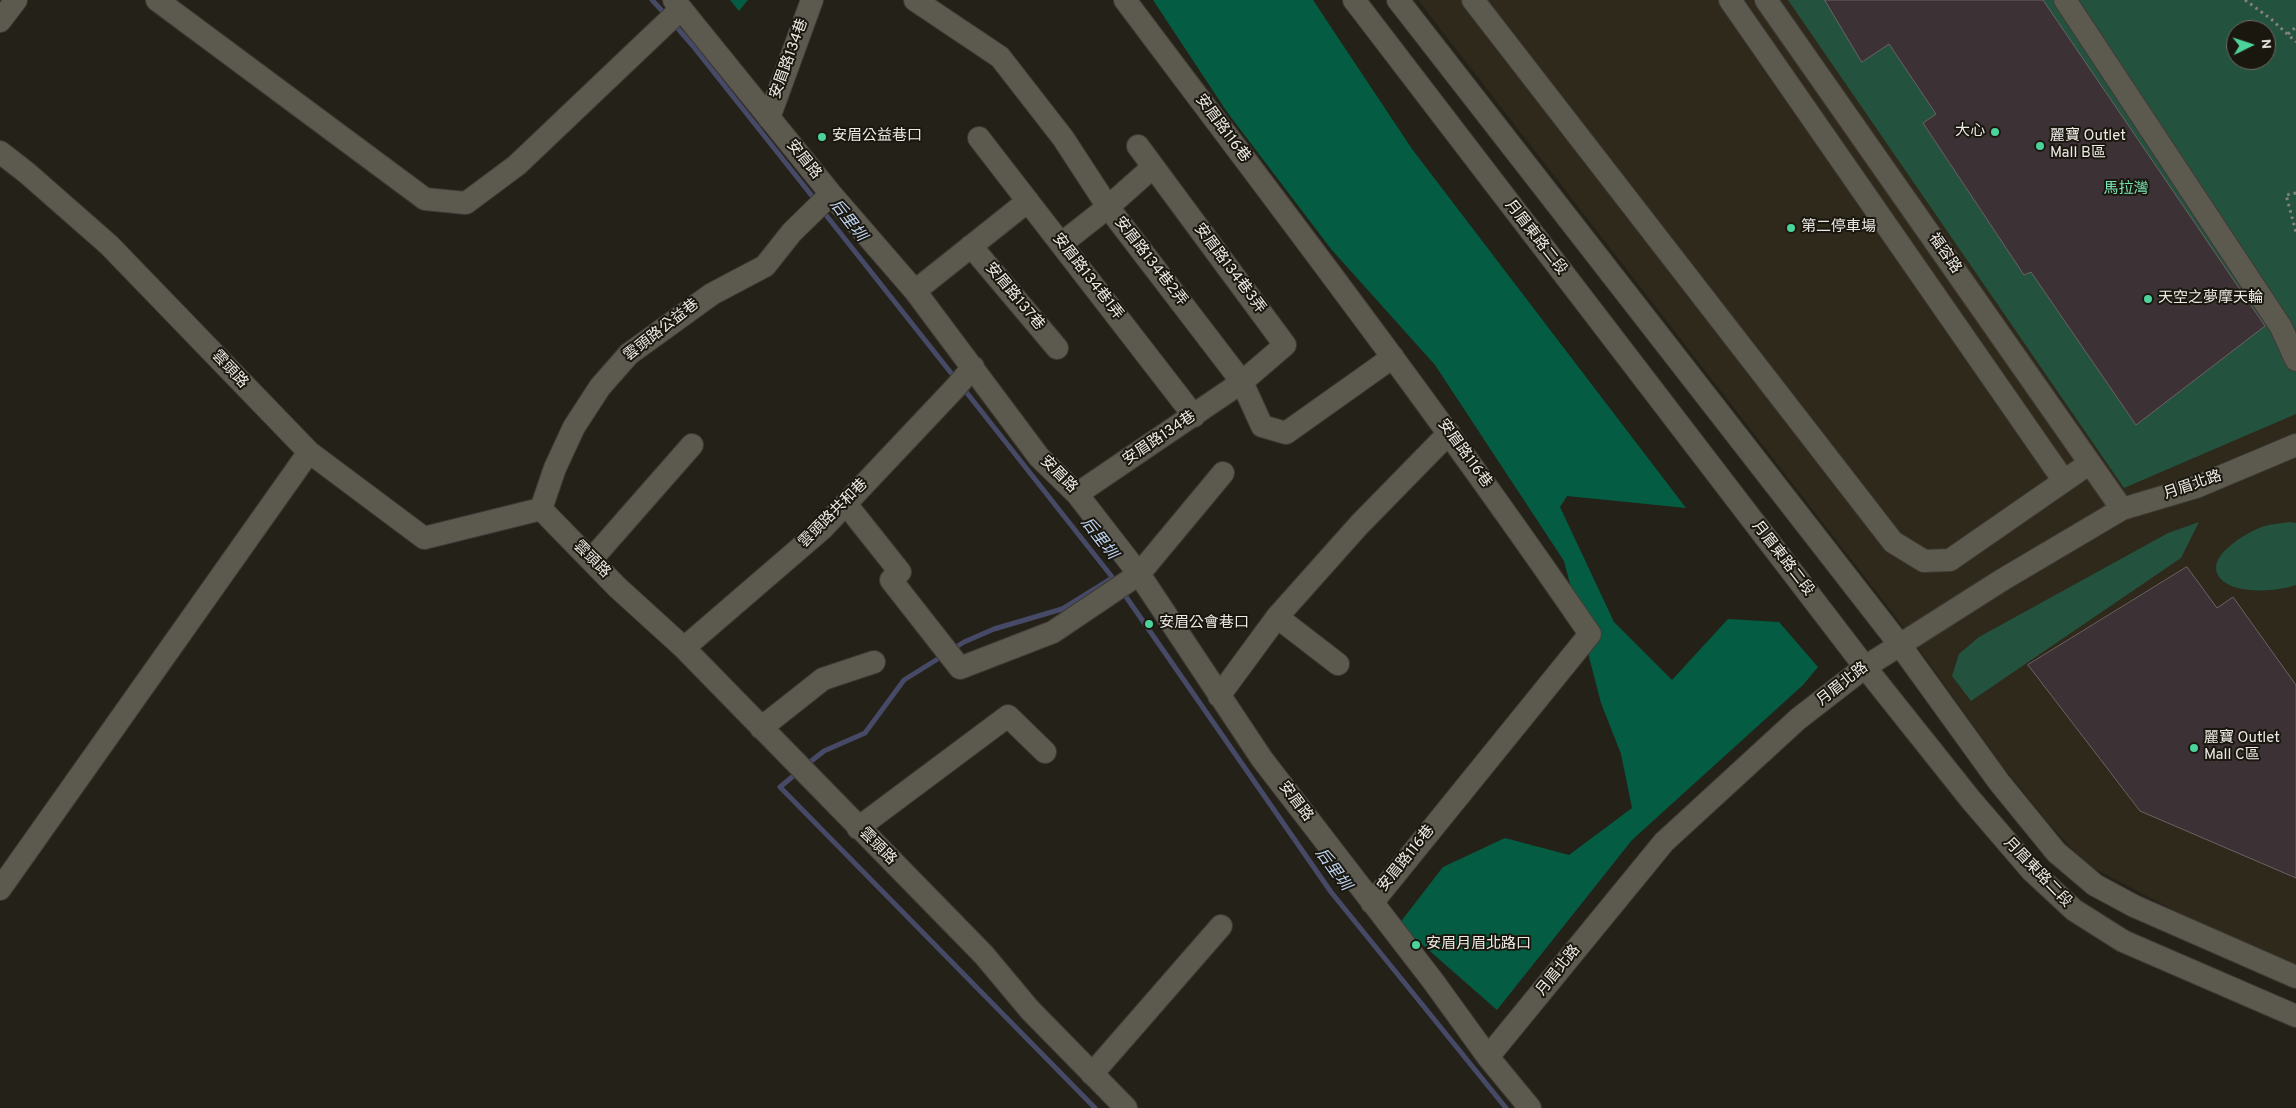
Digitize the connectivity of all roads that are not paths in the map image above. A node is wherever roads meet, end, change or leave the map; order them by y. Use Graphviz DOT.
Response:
graph roads {
  1 [pos="16,0"];
  2 [pos="157,0"];
  3 [pos="812,0"];
  4 [pos="916,0"];
  5 [pos="1125,0"];
  6 [pos="1354,0"];
  7 [pos="1398,0"];
  8 [pos="1473,0"];
  9 [pos="1730,0"];
  10 [pos="1766,0"];
  11 [pos="2065,0"];
  12 [pos="678,4"];
  13 [pos="0,21"];
  14 [pos="769,118"];
  15 [pos="979,138"];
  16 [pos="1138,146"];
  17 [pos="0,152"];
  18 [pos="1153,167"];
  19 [pos="831,194"];
  20 [pos="1028,201"];
  21 [pos="1108,207"];
  22 [pos="1061,244"];
  23 [pos="971,246"];
  24 [pos="915,291"];
  25 [pos="1057,348"];
  26 [pos="1393,357"];
  27 [pos="2296,360"];
  28 [pos="973,367"];
  29 [pos="1242,382"];
  30 [pos="1194,416"];
  31 [pos="1449,433"];
  32 [pos="692,445"];
  33 [pos="2296,445"];
  34 [pos="309,452"];
  35 [pos="2090,463"];
  36 [pos="1224,472"];
  37 [pos="2064,481"];
  38 [pos="1077,494"];
  39 [pos="846,504"];
  40 [pos="541,509"];
  41 [pos="2122,509"];
  42 [pos="591,560"];
  43 [pos="1139,574"];
  44 [pos="1277,617"];
  45 [pos="1900,645"];
  46 [pos="684,648"];
  47 [pos="874,662"];
  48 [pos="1338,664"];
  49 [pos="1865,667"];
  50 [pos="1219,696"];
  51 [pos="761,728"];
  52 [pos="1045,752"];
  53 [pos="858,828"];
  54 [pos="0,890"];
  55 [pos="1372,903"];
  56 [pos="1220,926"];
  57 [pos="2296,977"];
  58 [pos="2296,1016"];
  59 [pos="1488,1057"];
  60 [pos="1092,1074"];
  61 [pos="1126,1108"];
  62 [pos="1530,1108"];
  1 -- 13 [label="street"];
  2 -- 12 [label="street"];
  3 -- 14 [label="street, 安眉路134巷"];
  4 -- 21 [label="street, 安眉路134巷2弄"];
  5 -- 26 [label="street, 安眉路116巷"];
  6 -- 49 [label="street, 月眉東路二段"];
  7 -- 45 [label="street, 月眉東路二段"];
  8 -- 37 [label="street"];
  9 -- 37 [label="street"];
  10 -- 35 [label="street, 福容路"];
  11 -- 27 [label="street"];
  12 -- 14 [label="street, 安眉路"];
  14 -- 19 [label="street, 安眉路"];
  15 -- 20 [label="street, 安眉路134巷1弄"];
  16 -- 18 [label="street, 安眉路134巷3弄"];
  17 -- 34 [label="street, 雲頭路"];
  18 -- 21 [label="street"];
  18 -- 29 [label="street, 安眉路134巷3弄"];
  19 -- 24 [label="street, 安眉路"];
  19 -- 40 [label="street, 雲頭路公益巷"];
  20 -- 22 [label="street, 安眉路134巷1弄"];
  20 -- 23 [label="street"];
  21 -- 22 [label="street"];
  21 -- 29 [label="street, 安眉路134巷2弄"];
  22 -- 30 [label="street, 安眉路134巷1弄"];
  23 -- 24 [label="street"];
  23 -- 25 [label="street, 安眉路137巷"];
  24 -- 28 [label="street, 安眉路"];
  26 -- 29 [label="street, 安眉路134巷2弄"];
  26 -- 31 [label="street, 安眉路116巷"];
  28 -- 38 [label="street, 安眉路"];
  28 -- 39 [label="street, 雲頭路共和巷"];
  29 -- 30 [label="street, 安眉路134巷"];
  30 -- 38 [label="street, 安眉路134巷"];
  31 -- 44 [label="street"];
  31 -- 55 [label="street, 安眉路116巷"];
  32 -- 42 [label="street"];
  33 -- 41 [label="street, 月眉北路"];
  34 -- 40 [label="street, 雲頭路"];
  34 -- 54 [label="street"];
  35 -- 37 [label="street"];
  35 -- 41 [label="street, 福容路"];
  36 -- 43 [label="street"];
  38 -- 43 [label="street, 安眉路"];
  39 -- 43 [label="street"];
  39 -- 46 [label="street, 雲頭路共和巷"];
  40 -- 42 [label="street, 雲頭路"];
  41 -- 45 [label="street, 月眉北路"];
  42 -- 46 [label="street, 雲頭路"];
  43 -- 50 [label="street, 安眉路"];
  44 -- 48 [label="street"];
  44 -- 50 [label="street"];
  45 -- 49 [label="street, 月眉北路"];
  45 -- 57 [label="street, 月眉東路二段"];
  46 -- 51 [label="street, 雲頭路"];
  47 -- 51 [label="street"];
  49 -- 58 [label="street, 月眉東路二段"];
  49 -- 59 [label="street, 月眉北路"];
  50 -- 55 [label="street, 安眉路"];
  51 -- 53 [label="street, 雲頭路"];
  52 -- 53 [label="street"];
  53 -- 60 [label="street, 雲頭路"];
  55 -- 59 [label="street, 安眉路"];
  56 -- 60 [label="street"];
  59 -- 62 [label="street, 安眉路"];
  60 -- 61 [label="street, 雲頭路"];
}
